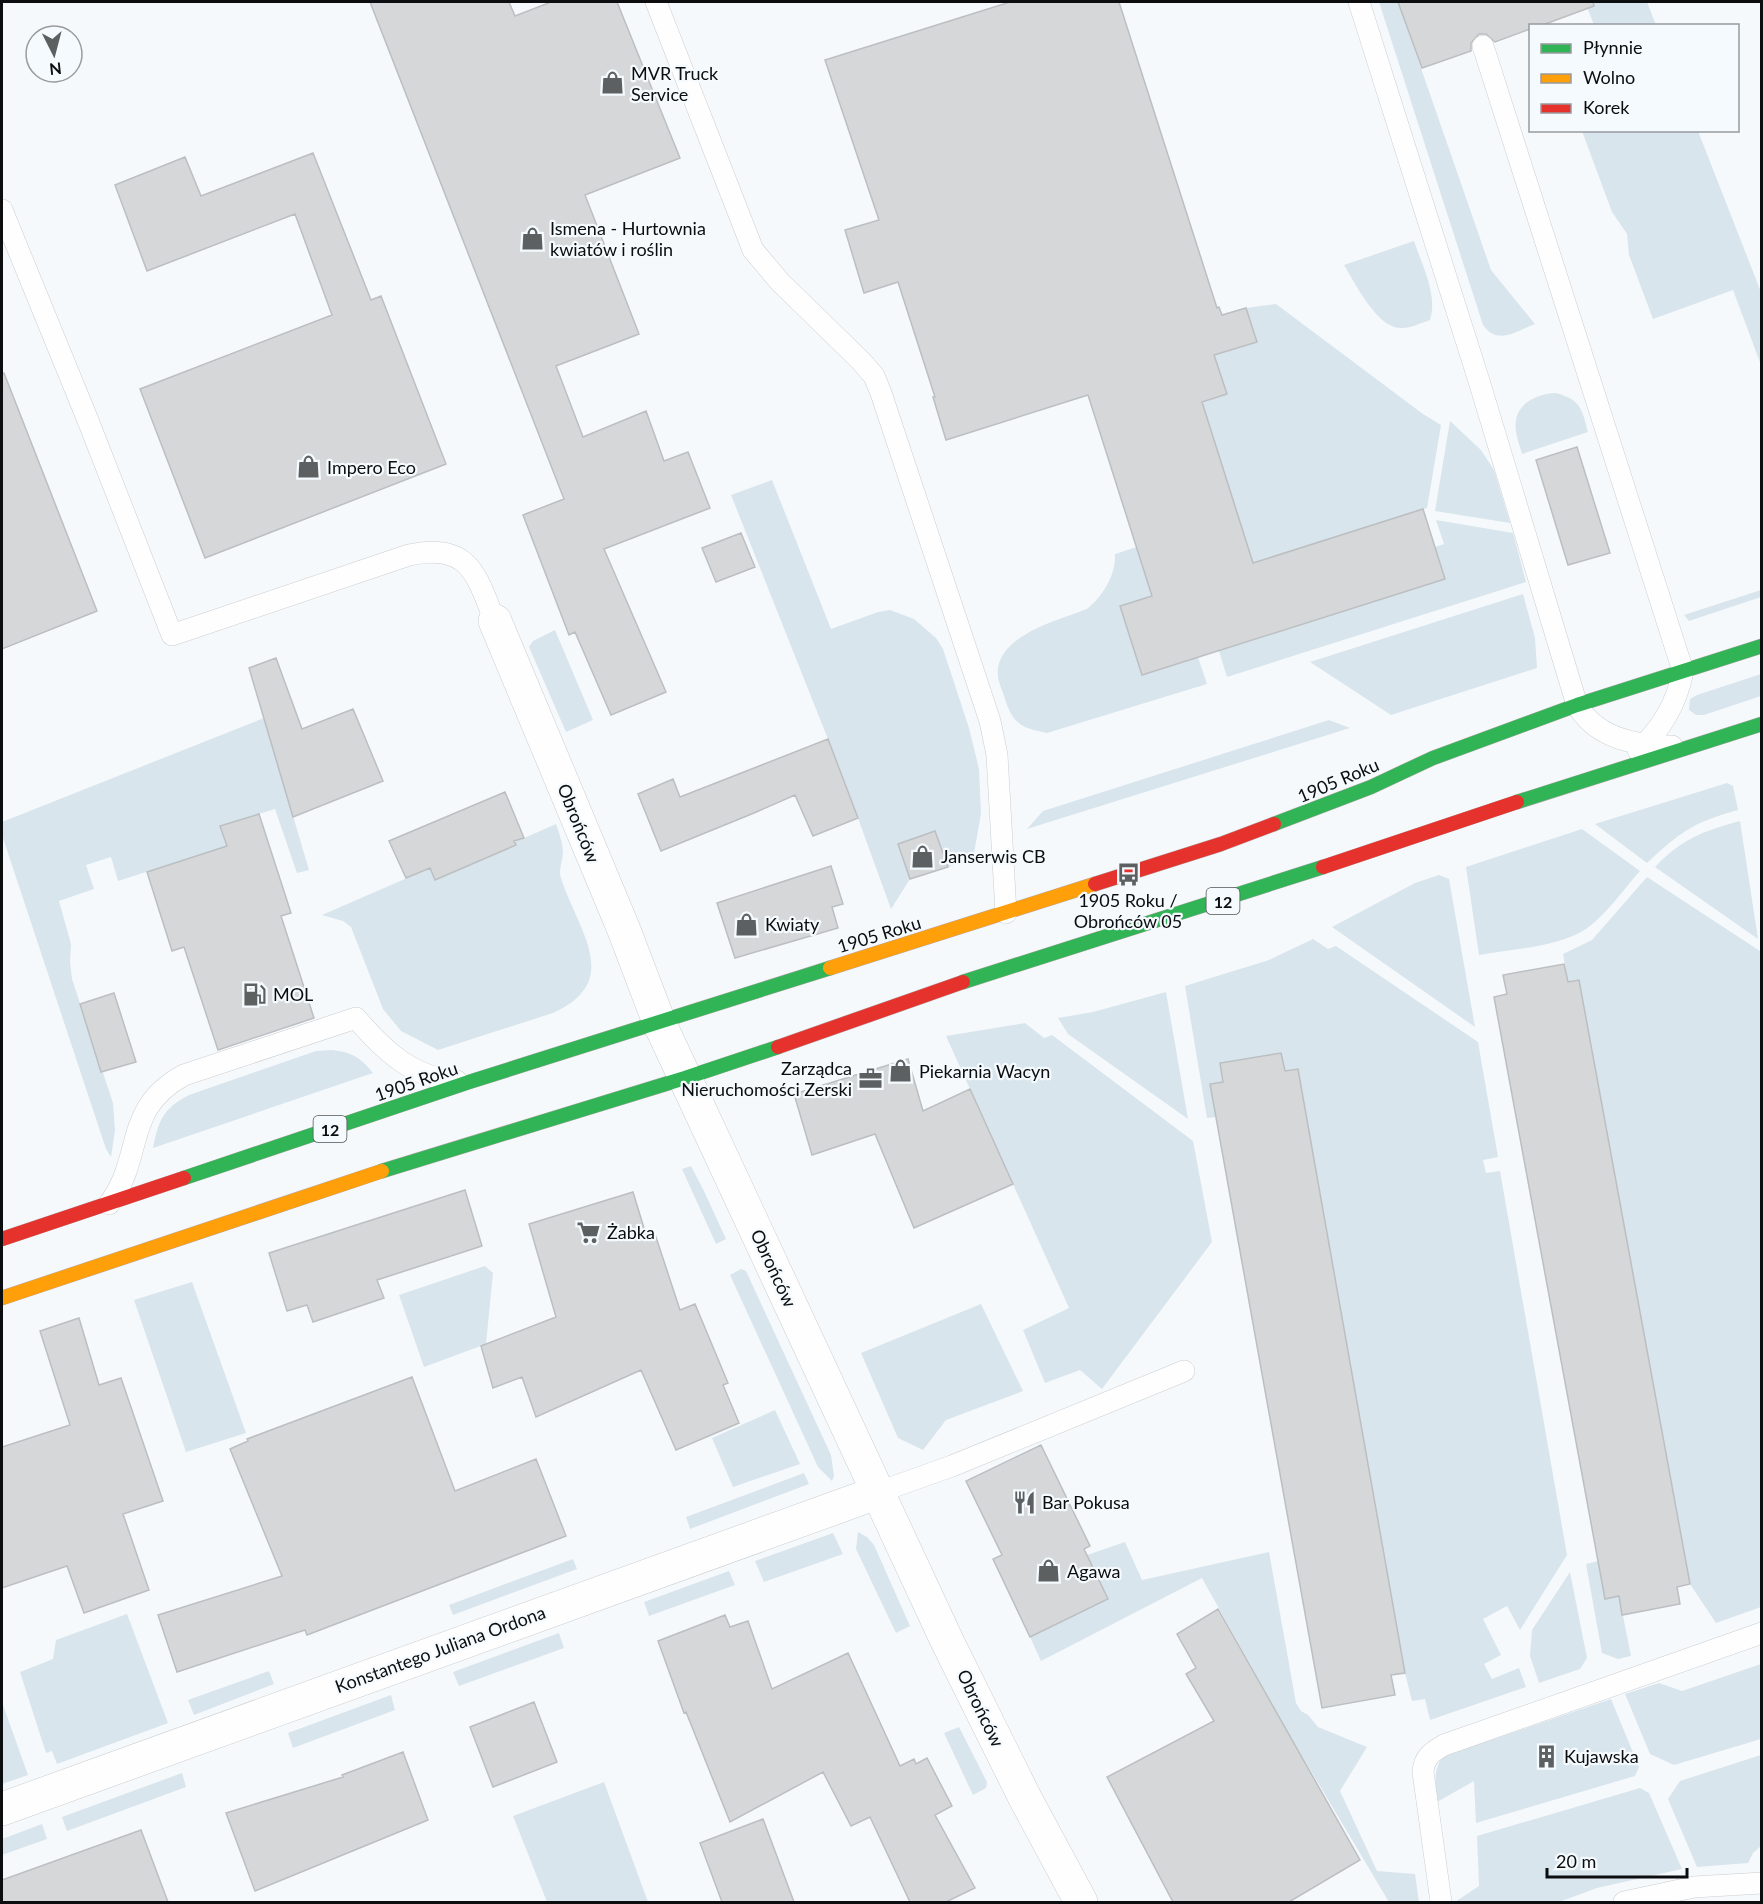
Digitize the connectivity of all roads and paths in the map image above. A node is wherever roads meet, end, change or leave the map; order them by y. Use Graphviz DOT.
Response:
graph roads {
  1 [pos="656,2"];
  2 [pos="1359,2"];
  3 [pos="1483,46"];
  4 [pos="2,210"];
  5 [pos="495,621"];
  6 [pos="1761,646"];
  7 [pos="1683,671"];
  8 [pos="1577,705"];
  9 [pos="1761,724"];
  10 [pos="1645,744"];
  11 [pos="1696,746"];
  12 [pos="1605,773"];
  13 [pos="1006,913"];
  14 [pos="659,1022"];
  15 [pos="685,1078"];
  16 [pos="470,1082"];
  17 [pos="110,1204"];
  18 [pos="2,1239"];
  19 [pos="2,1298"];
  20 [pos="1184,1371"];
  21 [pos="879,1492"];
  22 [pos="1761,1633"];
  23 [pos="2,1809"];
  24 [pos="1761,1883"];
  25 [pos="1081,1902"];
  26 [pos="1441,1902"];
  27 [pos="1624,1902"];
  1 -- 13 [label="lane"];
  2 -- 8 [label="lane"];
  3 -- 7 [label="lane"];
  4 -- 5 [label="lane"];
  5 -- 14 [label="street, Obrońców"];
  6 -- 7 [label="main road, 1905 Roku / 12"];
  7 -- 8 [label="main road, 1905 Roku / 12"];
  7 -- 10 [label="lane"];
  8 -- 10 [label="lane"];
  8 -- 13 [label="main road, 1905 Roku / 12"];
  9 -- 11 [label="main road, 12"];
  10 -- 11 [label="lane"];
  10 -- 12 [label="lane"];
  11 -- 12 [label="main road, 12"];
  12 -- 15 [label="main road, 12"];
  13 -- 14 [label="main road, 1905 Roku / 12"];
  14 -- 15 [label="street, Obrońców"];
  14 -- 16 [label="main road, 1905 Roku / 12"];
  15 -- 19 [label="main road, 12"];
  15 -- 21 [label="street, Obrońców"];
  16 -- 17 [label="main road, 1905 Roku / 12"];
  16 -- 17 [label="lane"];
  17 -- 18 [label="main road, 1905 Roku / 12"];
  20 -- 21 [label="lane"];
  21 -- 23 [label="street, Konstantego Juliana Ordona"];
  21 -- 25 [label="street, Obrońców"];
  22 -- 26 [label="lane"];
  24 -- 27 [label="lane"];
}
